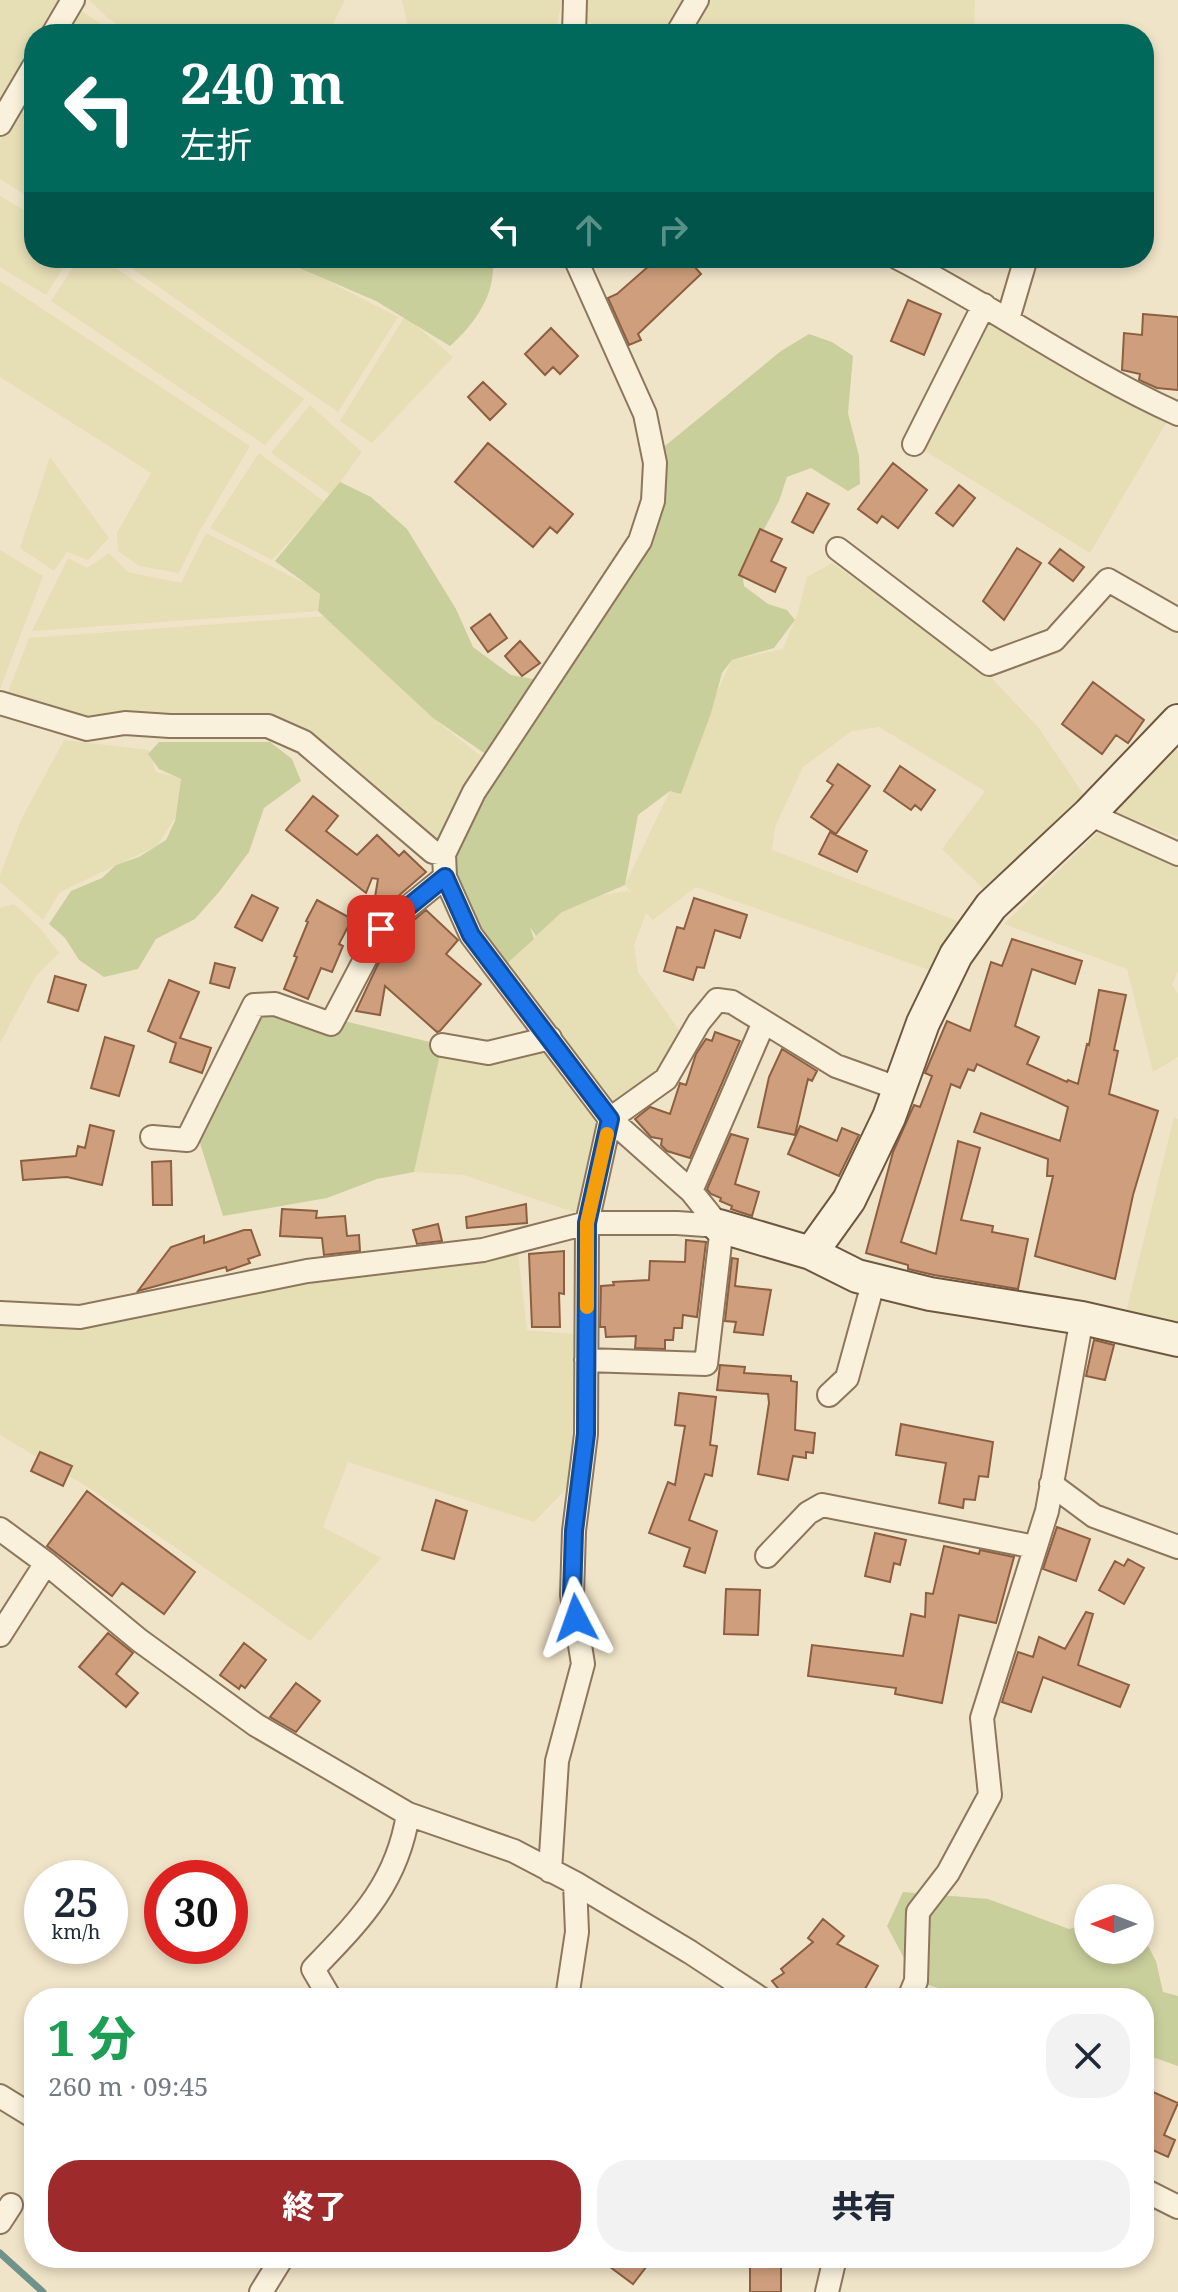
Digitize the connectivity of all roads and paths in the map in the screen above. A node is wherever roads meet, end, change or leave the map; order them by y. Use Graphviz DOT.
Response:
graph roads {
  1 [pos="73,0"];
  2 [pos="575,0"];
  3 [pos="697,0"];
  4 [pos="59,24"];
  5 [pos="574,24"];
  6 [pos="683,24"];
  7 [pos="24,83"];
  8 [pos="0,124"];
  9 [pos="579,268"];
  10 [pos="916,268"];
  11 [pos="1023,268"];
  12 [pos="984,305"];
  13 [pos="1008,319"];
  14 [pos="1178,414"];
  15 [pos="914,444"];
  16 [pos="838,549"];
  17 [pos="1178,620"];
  18 [pos="0,703"];
  19 [pos="1178,721"];
  20 [pos="1089,814"];
  21 [pos="444,854"];
  22 [pos="1178,854"];
  23 [pos="445,877"];
  24 [pos="764,1022"];
  25 [pos="550,1038"];
  26 [pos="442,1045"];
  27 [pos="900,1089"];
  28 [pos="610,1119"];
  29 [pos="152,1137"];
  30 [pos="691,1191"];
  31 [pos="587,1223"];
  32 [pos="720,1226"];
  33 [pos="811,1253"];
  34 [pos="874,1280"];
  35 [pos="0,1313"];
  36 [pos="1082,1318"];
  37 [pos="1178,1340"];
  38 [pos="586,1360"];
  39 [pos="829,1395"];
  40 [pos="1051,1484"];
  41 [pos="0,1529"];
  42 [pos="1035,1547"];
  43 [pos="1178,1547"];
  44 [pos="767,1556"];
  45 [pos="46,1563"];
  46 [pos="0,1635"];
  47 [pos="408,1814"];
  48 [pos="550,1871"];
  49 [pos="575,1883"];
  50 [pos="324,1988"];
  51 [pos="569,1988"];
  52 [pos="745,1988"];
  53 [pos="913,1988"];
  54 [pos="0,2096"];
  55 [pos="24,2111"];
  56 [pos="1154,2195"];
  57 [pos="1178,2207"];
  58 [pos="274,2268"];
  59 [pos="833,2268"];
  60 [pos="261,2292"];
  61 [pos="827,2292"];
  1 -- 4 [label="street"];
  2 -- 5 [label="street"];
  3 -- 6 [label="street"];
  7 -- 8 [label="street"];
  9 -- 21 [label="street"];
  10 -- 12 [label="street"];
  11 -- 13 [label="street"];
  12 -- 13 [label="street"];
  12 -- 15 [label="street"];
  13 -- 14 [label="street"];
  16 -- 17 [label="street"];
  18 -- 21 [label="street"];
  19 -- 20 [label="street"];
  20 -- 22 [label="street"];
  20 -- 27 [label="street"];
  21 -- 23 [label="street"];
  23 -- 25 [label="street"];
  23 -- 29 [label="street"];
  24 -- 27 [label="street"];
  24 -- 28 [label="street"];
  24 -- 30 [label="street"];
  25 -- 26 [label="street"];
  25 -- 28 [label="street"];
  27 -- 33 [label="street"];
  28 -- 30 [label="street"];
  28 -- 31 [label="street"];
  30 -- 32 [label="street"];
  31 -- 32 [label="street"];
  31 -- 35 [label="street"];
  31 -- 38 [label="street"];
  32 -- 33 [label="street"];
  32 -- 38 [label="street"];
  33 -- 34 [label="street"];
  34 -- 36 [label="street"];
  34 -- 39 [label="street"];
  36 -- 37 [label="street"];
  36 -- 40 [label="street"];
  38 -- 48 [label="street"];
  40 -- 42 [label="street"];
  40 -- 43 [label="street"];
  41 -- 45 [label="street"];
  42 -- 44 [label="street"];
  42 -- 53 [label="street"];
  45 -- 46 [label="street"];
  45 -- 47 [label="street"];
  47 -- 48 [label="street"];
  47 -- 50 [label="street"];
  48 -- 49 [label="street"];
  49 -- 51 [label="street"];
  49 -- 52 [label="street"];
  54 -- 55 [label="street"];
  56 -- 57 [label="street"];
  58 -- 60 [label="street"];
  59 -- 61 [label="street"];
}
